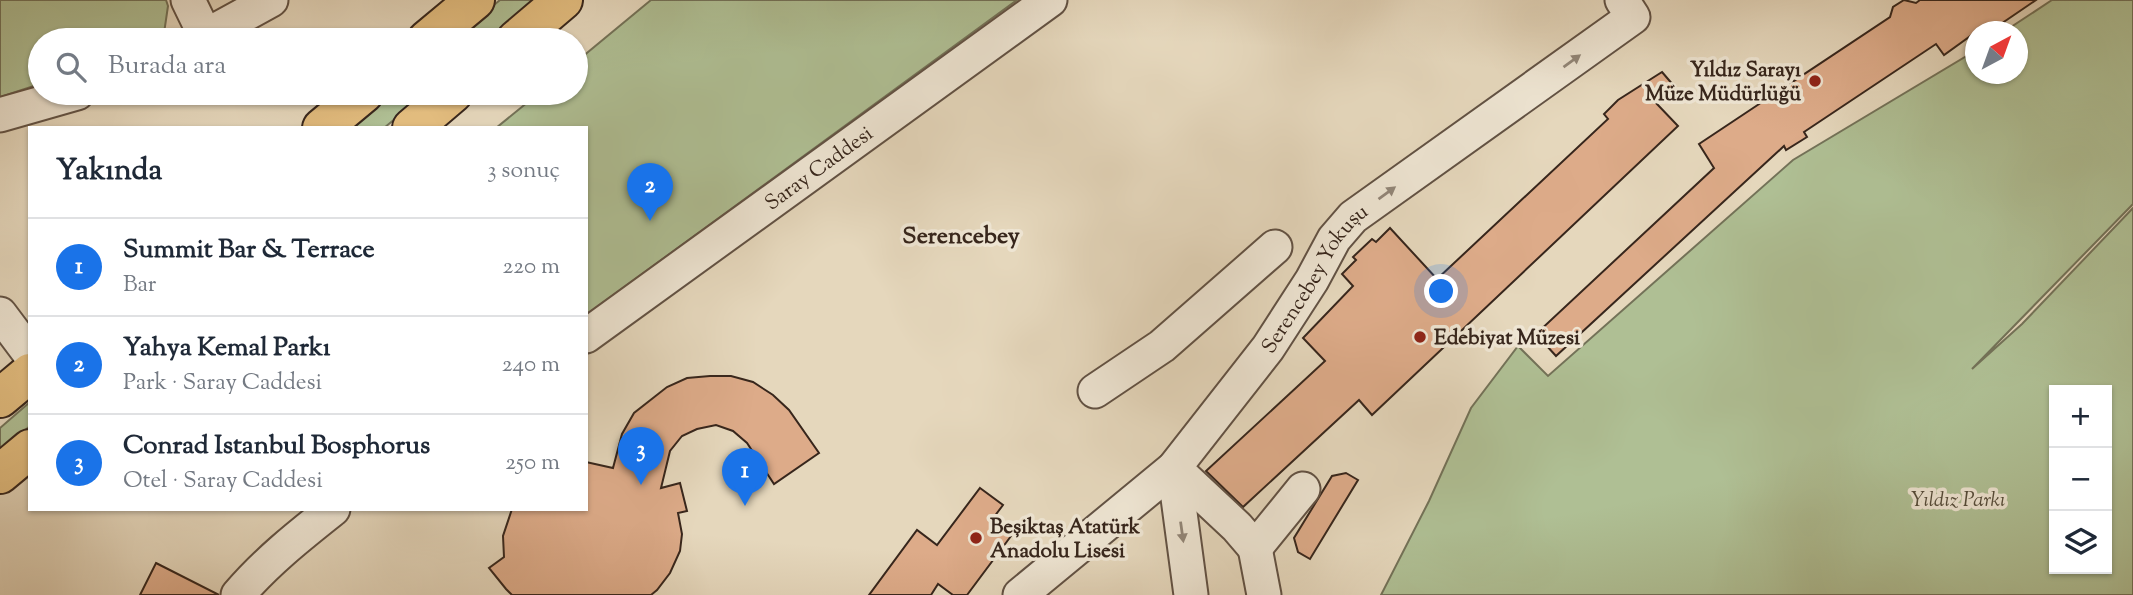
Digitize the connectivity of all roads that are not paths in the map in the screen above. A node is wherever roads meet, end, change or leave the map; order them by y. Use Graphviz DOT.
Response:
graph roads {
  1 [pos="188,0"];
  2 [pos="271,0"];
  3 [pos="475,0"];
  4 [pos="563,0"];
  5 [pos="1050,0"];
  6 [pos="1622,0"];
  7 [pos="198,28"];
  8 [pos="218,28"];
  9 [pos="441,28"];
  10 [pos="530,28"];
  11 [pos="35,105"];
  12 [pos="350,105"];
  13 [pos="439,105"];
  14 [pos="0,115"];
  15 [pos="324,126"];
  16 [pos="414,126"];
  17 [pos="1275,247"];
  18 [pos="0,314"];
  19 [pos="588,335"];
  20 [pos="28,351"];
  21 [pos="28,375"];
  22 [pos="1095,391"];
  23 [pos="0,398"];
  24 [pos="28,451"];
  25 [pos="1174,468"];
  26 [pos="0,474"];
  27 [pos="1303,489"];
  28 [pos="330,511"];
  29 [pos="1255,548"];
  30 [pos="238,595"];
  31 [pos="1020,595"];
  32 [pos="1191,595"];
  33 [pos="1264,595"];
  1 -- 7 [label="street"];
  2 -- 8 [label="street"];
  3 -- 9 [label="main road"];
  4 -- 10 [label="main road"];
  5 -- 19 [label="street, Saray Caddesi"];
  25 -- 6 [label="street, Serencebey Yokuşu, one-way"];
  11 -- 14 [label="street"];
  12 -- 15 [label="main road"];
  13 -- 16 [label="main road"];
  17 -- 22 [label="street"];
  18 -- 20 [label="street"];
  21 -- 23 [label="main road"];
  24 -- 26 [label="main road"];
  25 -- 29 [label="street"];
  25 -- 31 [label="street, Serencebey Yokuşu"];
  25 -- 32 [label="street, one-way"];
  27 -- 29 [label="street"];
  28 -- 30 [label="street"];
  29 -- 33 [label="street"];
}
